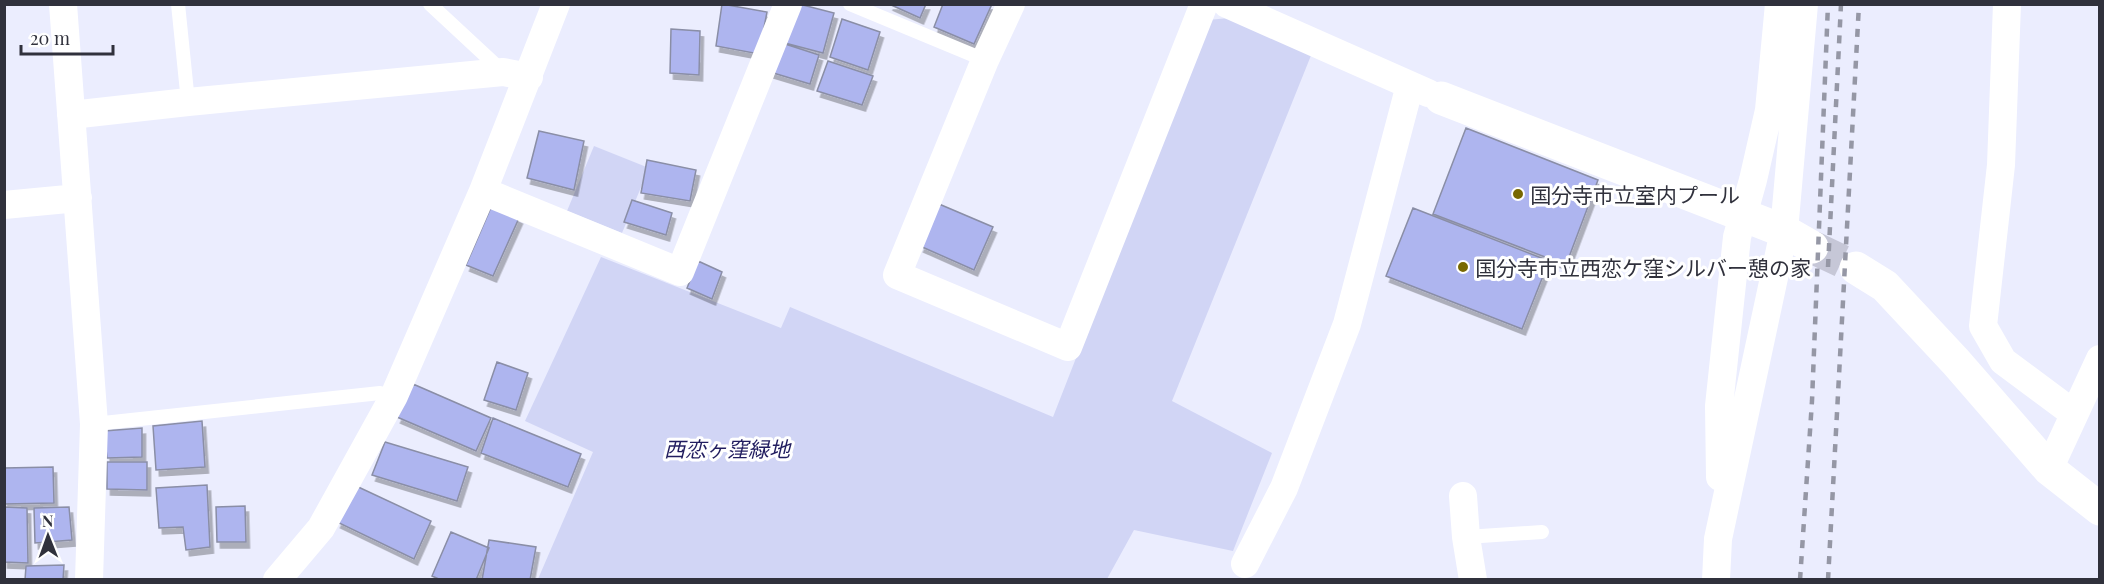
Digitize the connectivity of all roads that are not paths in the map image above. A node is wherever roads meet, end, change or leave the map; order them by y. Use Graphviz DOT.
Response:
graph roads {
  1 [pos="63,4"];
  2 [pos="178,4"];
  3 [pos="430,4"];
  4 [pos="556,4"];
  5 [pos="788,4"];
  6 [pos="850,4"];
  7 [pos="1011,4"];
  8 [pos="1204,4"];
  9 [pos="1227,4"];
  10 [pos="1779,4"];
  11 [pos="1804,4"];
  12 [pos="2007,4"];
  13 [pos="985,60"];
  14 [pos="516,74"];
  15 [pos="1410,85"];
  16 [pos="1441,98"];
  17 [pos="188,102"];
  18 [pos="71,115"];
  19 [pos="483,191"];
  20 [pos="78,198"];
  21 [pos="4,205"];
  22 [pos="1784,231"];
  23 [pos="1812,247"];
  24 [pos="1856,268"];
  25 [pos="2100,359"];
  26 [pos="394,396"];
  27 [pos="2073,413"];
  28 [pos="94,424"];
  29 [pos="2049,469"];
  30 [pos="1463,496"];
  31 [pos="2100,509"];
  32 [pos="1721,527"];
  33 [pos="1542,532"];
  34 [pos="1466,537"];
  35 [pos="1245,564"];
  36 [pos="89,579"];
  37 [pos="277,579"];
  38 [pos="1473,579"];
  39 [pos="1716,579"];
  1 -- 18 [label="street"];
  2 -- 17 [label="lane"];
  3 -- 14 [label="lane"];
  4 -- 14 [label="street"];
  5 -- 19 [label="street"];
  6 -- 13 [label="lane"];
  7 -- 13 [label="street"];
  8 -- 13 [label="street"];
  9 -- 15 [label="street"];
  10 -- 32 [label="street"];
  11 -- 22 [label="street"];
  12 -- 27 [label="street"];
  14 -- 17 [label="street"];
  14 -- 19 [label="street"];
  15 -- 16 [label="street"];
  15 -- 35 [label="street"];
  16 -- 22 [label="street"];
  17 -- 18 [label="street"];
  18 -- 20 [label="street"];
  19 -- 26 [label="street"];
  20 -- 21 [label="street"];
  20 -- 28 [label="street"];
  22 -- 23 [label="street"];
  22 -- 32 [label="street"];
  24 -- 29 [label="street"];
  25 -- 27 [label="street"];
  26 -- 28 [label="lane"];
  26 -- 37 [label="street"];
  27 -- 29 [label="street"];
  28 -- 36 [label="street"];
  29 -- 31 [label="street"];
  30 -- 34 [label="street"];
  32 -- 39 [label="street"];
  33 -- 34 [label="lane"];
  34 -- 38 [label="street"];
}
